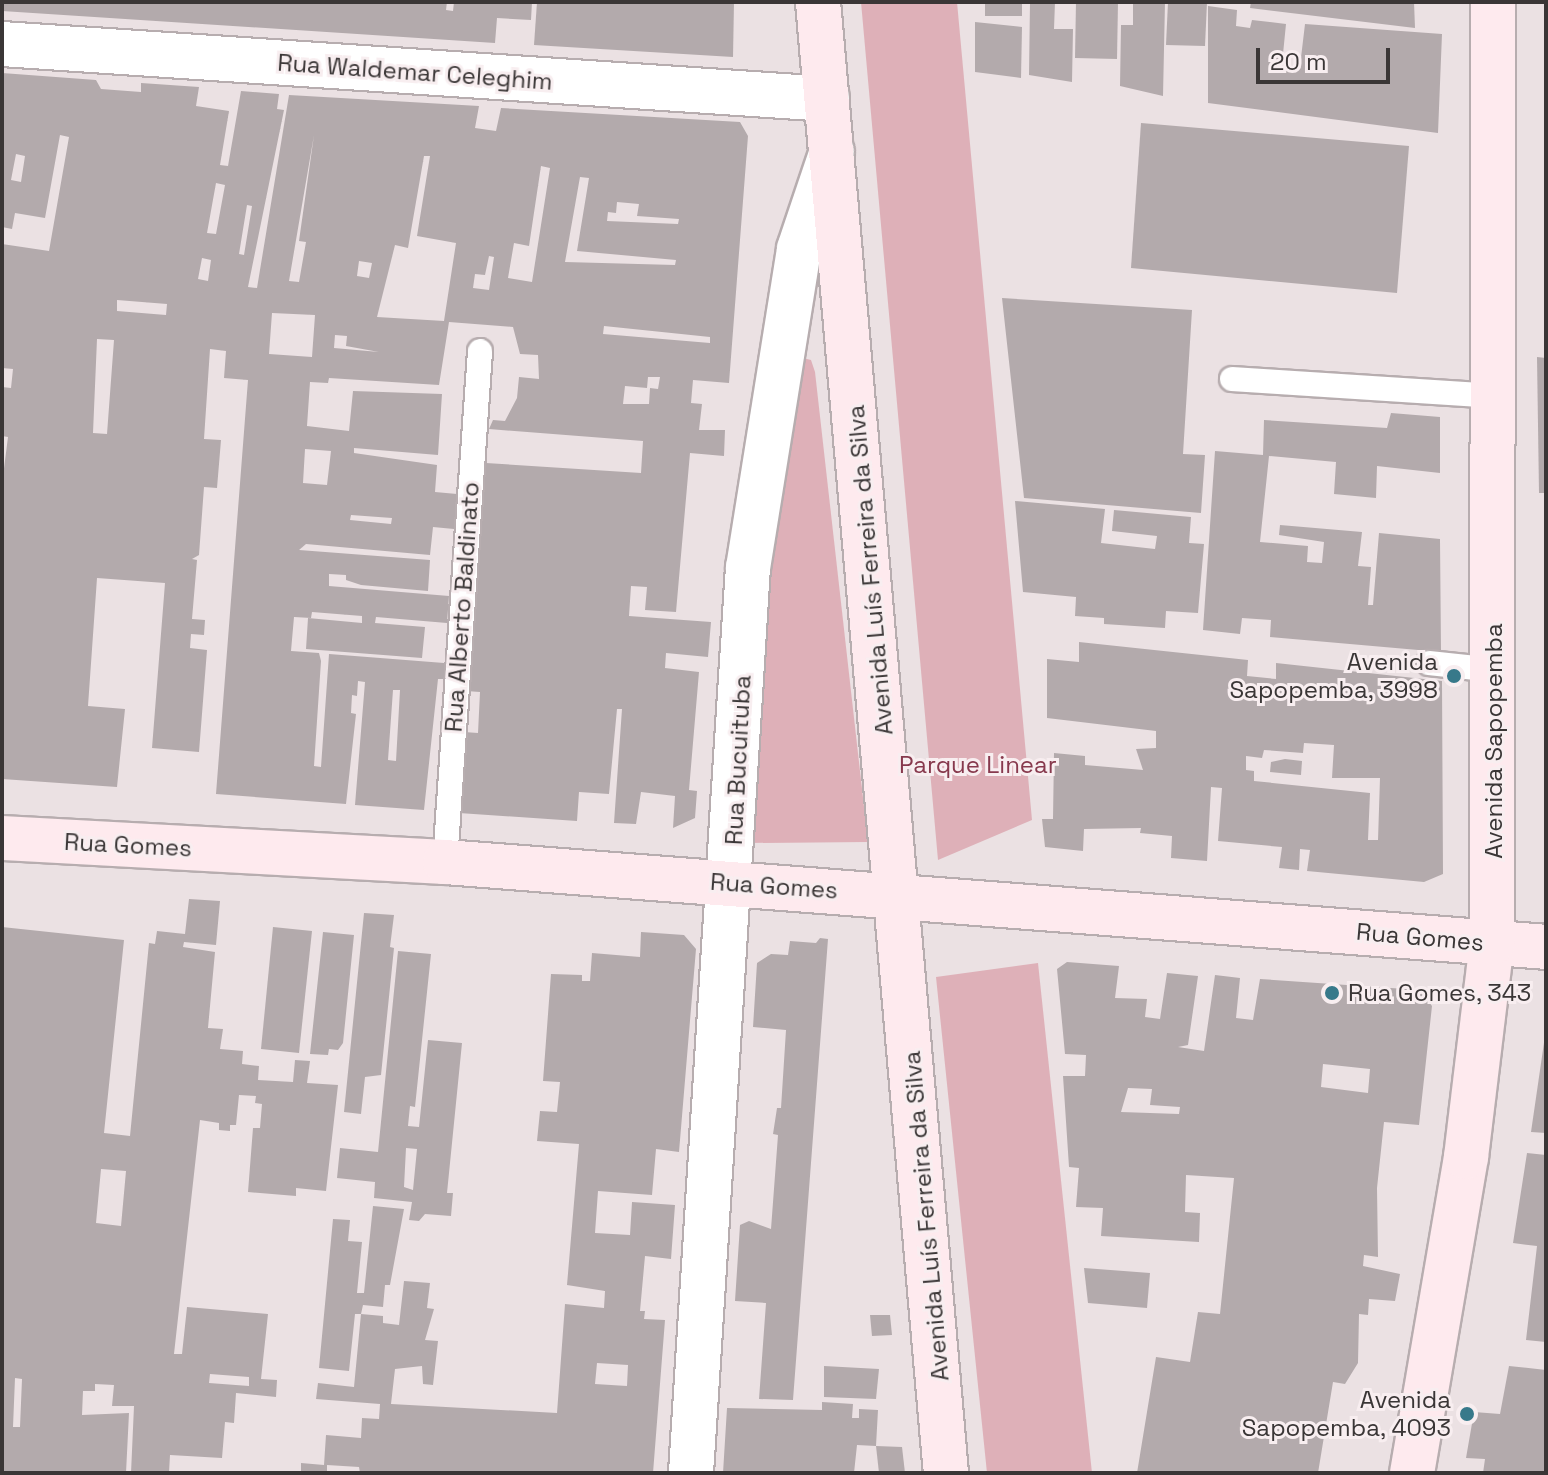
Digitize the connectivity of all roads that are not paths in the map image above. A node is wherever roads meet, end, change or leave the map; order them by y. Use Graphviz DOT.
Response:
graph roads {
  1 [pos="818,2"];
  2 [pos="1493,2"];
  3 [pos="2,44"];
  4 [pos="827,99"];
  5 [pos="832,151"];
  6 [pos="480,351"];
  7 [pos="1232,379"];
  8 [pos="1495,396"];
  9 [pos="1429,663"];
  10 [pos="1495,670"];
  11 [pos="2,838"];
  12 [pos="445,862"];
  13 [pos="731,883"];
  14 [pos="900,895"];
  15 [pos="1492,943"];
  16 [pos="1546,947"];
  17 [pos="691,1473"];
  18 [pos="946,1473"];
  19 [pos="1412,1473"];
  1 -- 4 [label="street, Avenida Luís Ferreira da Silva"];
  2 -- 8 [label="street, Avenida Sapopemba"];
  3 -- 4 [label="street, Rua Waldemar Celeghim"];
  4 -- 5 [label="street, Avenida Luís Ferreira da Silva"];
  5 -- 13 [label="street, Rua Bucuituba"];
  5 -- 14 [label="street, Avenida Luís Ferreira da Silva"];
  6 -- 12 [label="lane, Rua Alberto Baldinato"];
  7 -- 8 [label="lane"];
  8 -- 10 [label="street, Avenida Sapopemba"];
  9 -- 10 [label="lane"];
  10 -- 15 [label="street, Avenida Sapopemba"];
  11 -- 12 [label="street, Rua Gomes"];
  12 -- 13 [label="street, Rua Gomes"];
  13 -- 14 [label="street, Rua Gomes"];
  13 -- 17 [label="street, Rua Bucuituba"];
  14 -- 15 [label="street, Rua Gomes"];
  14 -- 18 [label="street, Avenida Luís Ferreira da Silva"];
  15 -- 16 [label="street, Rua Gomes"];
  15 -- 19 [label="street, Avenida Sapopemba"];
}
